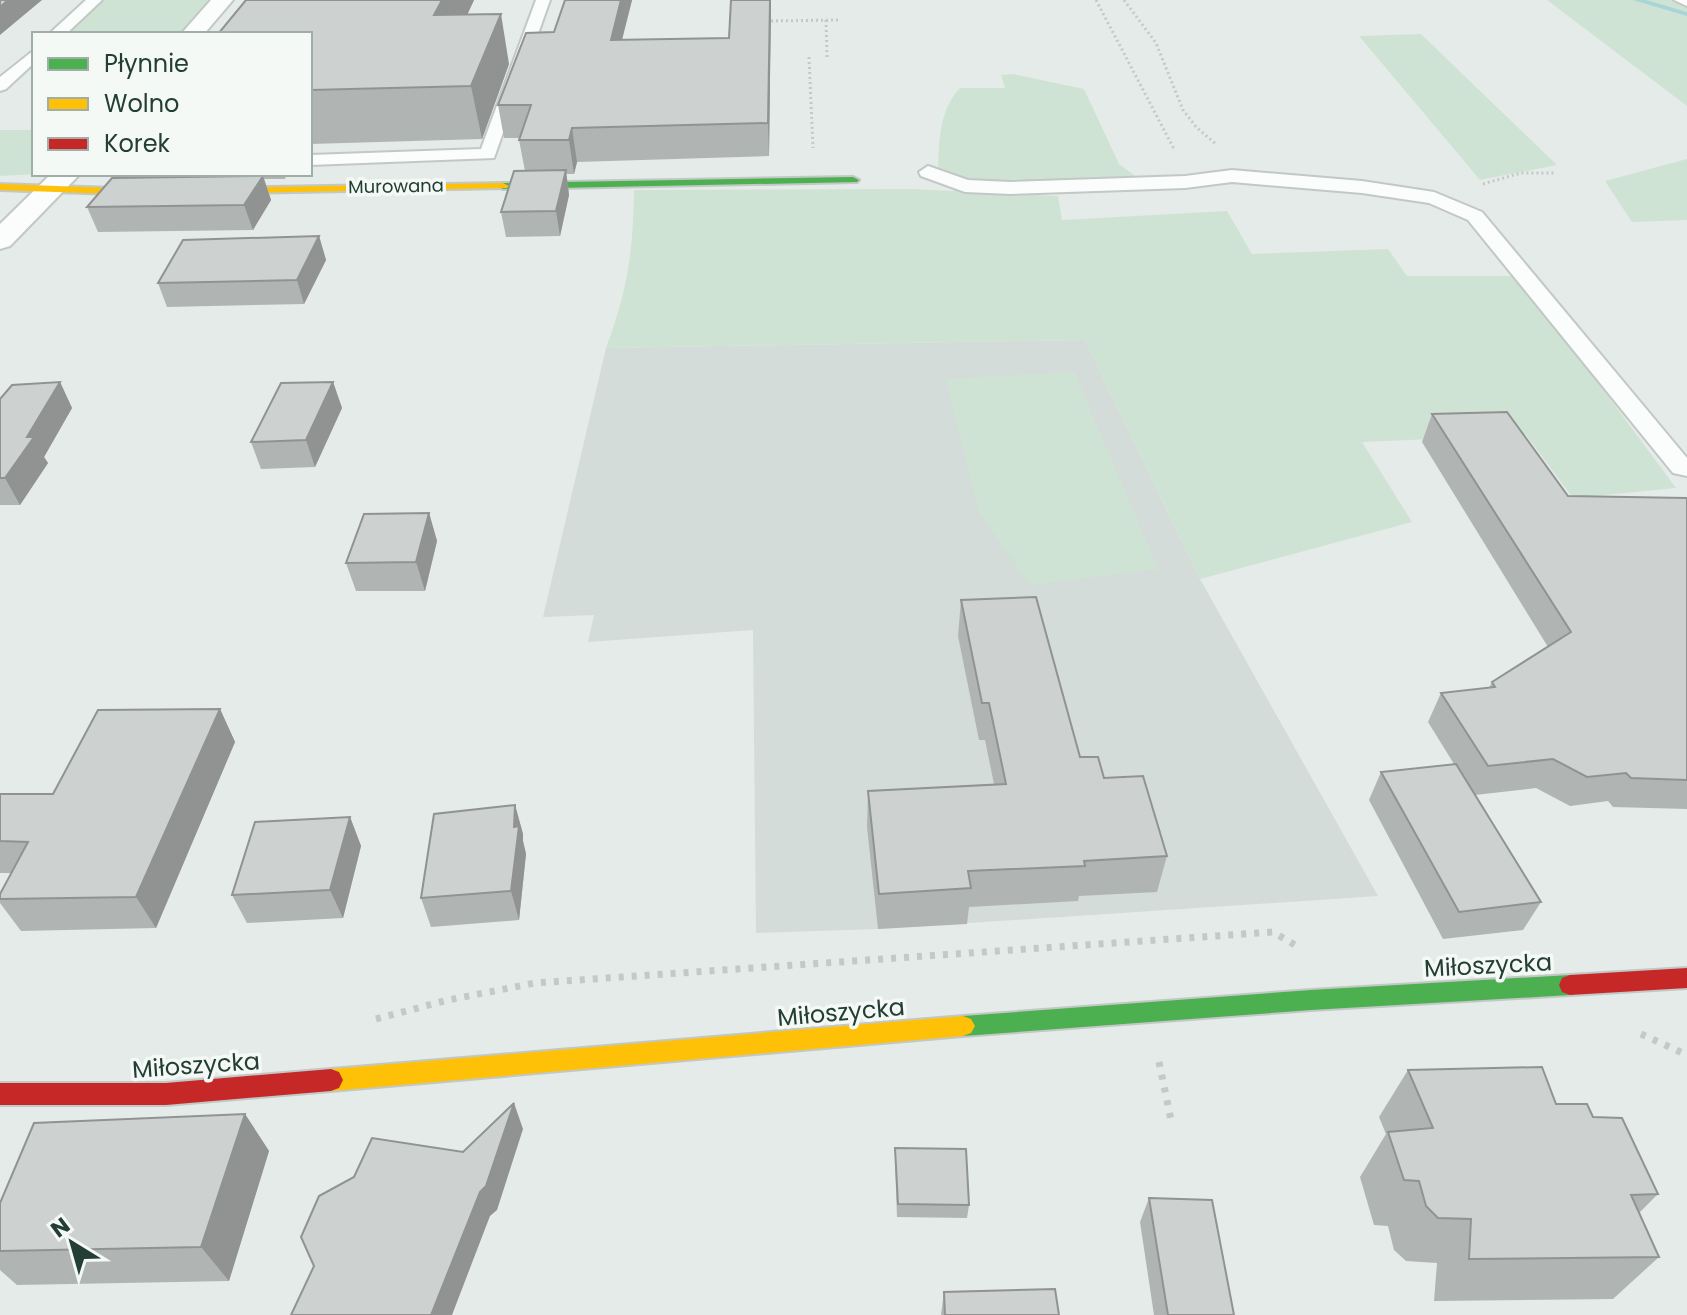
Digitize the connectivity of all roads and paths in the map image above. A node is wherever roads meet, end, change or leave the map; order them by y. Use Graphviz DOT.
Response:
graph roads {
  1 [pos="95,0"];
  2 [pos="222,0"];
  3 [pos="543,0"];
  4 [pos="1096,0"];
  5 [pos="1124,0"];
  6 [pos="1681,0"];
  7 [pos="1687,2"];
  8 [pos="826,20"];
  9 [pos="840,20"];
  10 [pos="760,21"];
  11 [pos="59,32"];
  12 [pos="194,32"];
  13 [pos="32,57"];
  14 [pos="809,57"];
  15 [pos="827,57"];
  16 [pos="0,86"];
  17 [pos="813,154"];
  18 [pos="312,160"];
  19 [pos="928,172"];
  20 [pos="1556,173"];
  21 [pos="1232,176"];
  22 [pos="853,180"];
  23 [pos="1279,180"];
  24 [pos="58,181"];
  25 [pos="0,187"];
  26 [pos="1445,203"];
  27 [pos="0,240"];
  28 [pos="1687,468"];
  29 [pos="1307,952"];
  30 [pos="1684,985"];
  31 [pos="360,1024"];
  32 [pos="1162,1075"];
  33 [pos="0,1094"];
  34 [pos="1171,1120"];
  1 -- 11 [label="lane"];
  2 -- 12 [label="street"];
  3 -- 18 [label="lane"];
  4 -- 21 [label="path"];
  5 -- 23 [label="path"];
  6 -- 7 [label="lane"];
  8 -- 9 [label="path"];
  8 -- 10 [label="path"];
  8 -- 15 [label="path"];
  13 -- 16 [label="lane"];
  14 -- 17 [label="path"];
  19 -- 21 [label="lane"];
  20 -- 26 [label="path"];
  21 -- 23 [label="lane"];
  22 -- 24 [label="street, Murowana"];
  23 -- 26 [label="lane"];
  24 -- 25 [label="street, Murowana"];
  24 -- 27 [label="street"];
  26 -- 28 [label="lane"];
  29 -- 31 [label="path"];
  30 -- 33 [label="street, Miłoszycka"];
  32 -- 34 [label="path"];
}
